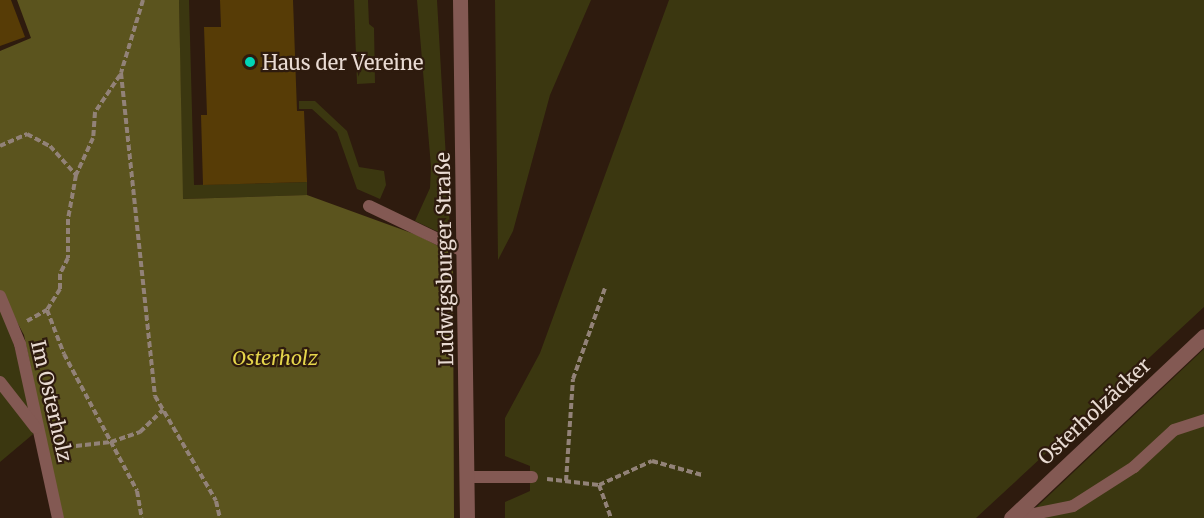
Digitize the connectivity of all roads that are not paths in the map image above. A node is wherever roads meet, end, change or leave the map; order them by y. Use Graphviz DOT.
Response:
graph roads {
  1 [pos="460,0"];
  2 [pos="369,206"];
  3 [pos="465,252"];
  4 [pos="0,296"];
  5 [pos="1204,336"];
  6 [pos="0,382"];
  7 [pos="1204,420"];
  8 [pos="38,430"];
  9 [pos="468,477"];
  10 [pos="532,477"];
  11 [pos="1013,517"];
  12 [pos="58,518"];
  13 [pos="467,518"];
  1 -- 3 [label="street, Ludwigsburger Straße"];
  2 -- 3 [label="lane"];
  3 -- 9 [label="street, Ludwigsburger Straße"];
  4 -- 8 [label="lane, Im Osterholz"];
  5 -- 11 [label="street, Osterholzäcker"];
  6 -- 8 [label="lane"];
  7 -- 11 [label="lane, Osterholzäcker"];
  8 -- 12 [label="lane, Im Osterholz"];
  9 -- 10 [label="lane"];
  9 -- 13 [label="street, Ludwigsburger Straße"];
}
